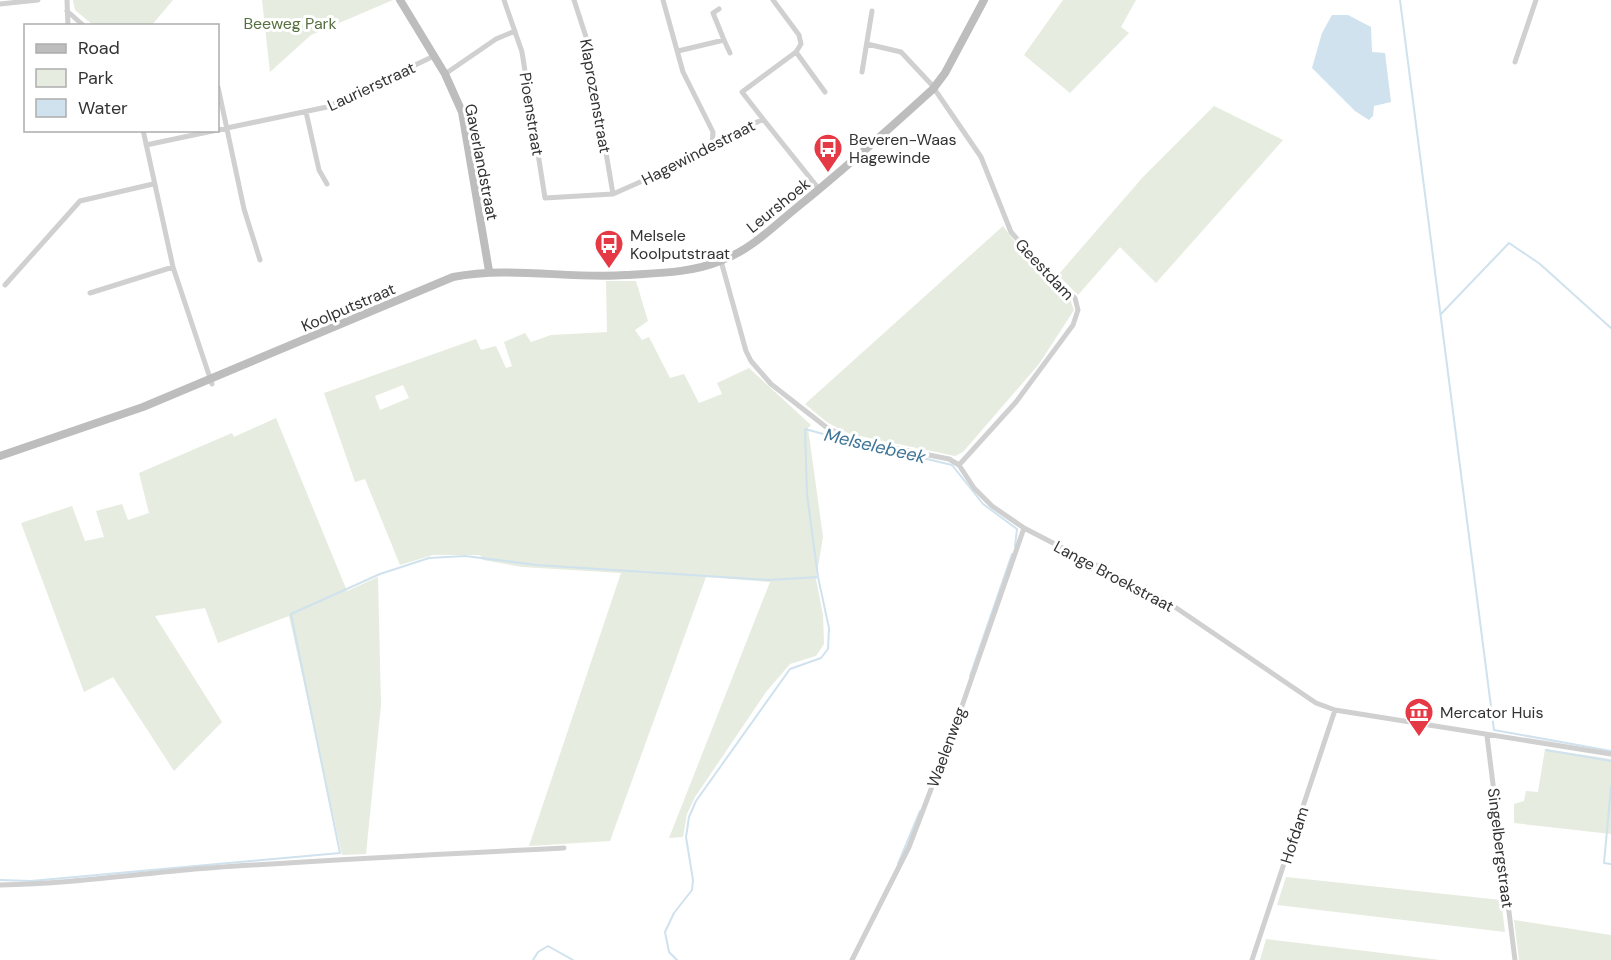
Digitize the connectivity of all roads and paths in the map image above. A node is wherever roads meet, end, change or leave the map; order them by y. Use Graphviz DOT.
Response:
graph roads {
  1 [pos="38,0"];
  2 [pos="67,0"];
  3 [pos="400,0"];
  4 [pos="504,0"];
  5 [pos="574,0"];
  6 [pos="663,0"];
  7 [pos="773,0"];
  8 [pos="984,0"];
  9 [pos="1536,0"];
  10 [pos="0,4"];
  11 [pos="719,9"];
  12 [pos="67,10"];
  13 [pos="872,12"];
  14 [pos="68,24"];
  15 [pos="82,24"];
  16 [pos="515,31"];
  17 [pos="724,40"];
  18 [pos="867,44"];
  19 [pos="678,51"];
  20 [pos="796,52"];
  21 [pos="730,53"];
  22 [pos="434,56"];
  23 [pos="1515,62"];
  24 [pos="862,72"];
  25 [pos="445,74"];
  26 [pos="933,89"];
  27 [pos="219,92"];
  28 [pos="825,92"];
  29 [pos="306,112"];
  30 [pos="763,119"];
  31 [pos="226,129"];
  32 [pos="219,130"];
  33 [pos="143,132"];
  34 [pos="211,132"];
  35 [pos="146,145"];
  36 [pos="712,146"];
  37 [pos="153,184"];
  38 [pos="327,184"];
  39 [pos="819,189"];
  40 [pos="613,194"];
  41 [pos="545,198"];
  42 [pos="260,260"];
  43 [pos="721,261"];
  44 [pos="173,267"];
  45 [pos="489,271"];
  46 [pos="5,285"];
  47 [pos="90,293"];
  48 [pos="212,382"];
  49 [pos="0,456"];
  50 [pos="959,465"];
  51 [pos="1024,528"];
  52 [pos="1335,710"];
  53 [pos="1487,736"];
  54 [pos="1611,754"];
  55 [pos="564,848"];
  56 [pos="0,885"];
  57 [pos="852,960"];
  58 [pos="1251,960"];
  59 [pos="1515,960"];
  1 -- 10 [label="street"];
  2 -- 12 [label="street"];
  3 -- 22 [label="street, Gaverlandstraat"];
  4 -- 16 [label="street, Pioenstraat"];
  5 -- 40 [label="street, Klaprozenstraat"];
  6 -- 19 [label="street"];
  7 -- 20 [label="street"];
  8 -- 26 [label="street, Leurshoek"];
  9 -- 23 [label="street"];
  11 -- 17 [label="street"];
  12 -- 14 [label="street"];
  12 -- 15 [label="street"];
  13 -- 18 [label="street"];
  16 -- 25 [label="street"];
  16 -- 41 [label="street, Pioenstraat"];
  17 -- 19 [label="street"];
  17 -- 21 [label="street"];
  18 -- 24 [label="street"];
  18 -- 26 [label="street, Geestdam"];
  19 -- 36 [label="street"];
  20 -- 28 [label="street"];
  20 -- 30 [label="street"];
  22 -- 25 [label="street, Gaverlandstraat"];
  22 -- 29 [label="street, Laurierstraat"];
  25 -- 45 [label="street, Gaverlandstraat"];
  26 -- 39 [label="street, Leurshoek"];
  26 -- 50 [label="street, Geestdam"];
  27 -- 31 [label="street"];
  29 -- 31 [label="street, Laurierstraat"];
  29 -- 38 [label="street, Laurierstraat"];
  30 -- 36 [label="street, Hagewindestraat"];
  30 -- 39 [label="street, Hagewindestraat"];
  31 -- 32 [label="street, Laurierstraat"];
  31 -- 42 [label="street"];
  33 -- 35 [label="street"];
  34 -- 35 [label="street, Laurierstraat"];
  35 -- 37 [label="street"];
  36 -- 40 [label="street, Hagewindestraat"];
  37 -- 44 [label="street"];
  37 -- 46 [label="street"];
  39 -- 43 [label="street, Leurshoek"];
  40 -- 41 [label="street, Hagewindestraat"];
  43 -- 45 [label="street, Koolputstraat"];
  43 -- 50 [label="street"];
  44 -- 47 [label="street"];
  44 -- 48 [label="street"];
  45 -- 48 [label="street, Koolputstraat"];
  48 -- 49 [label="street, Koolputstraat"];
  50 -- 51 [label="street, Lange Broekstraat"];
  51 -- 52 [label="street, Lange Broekstraat"];
  51 -- 57 [label="street, Waelenweg"];
  52 -- 53 [label="street, Lange Broekstraat"];
  52 -- 58 [label="street, Hofdam"];
  53 -- 54 [label="street, Lange Broekstraat"];
  53 -- 59 [label="street, Singelbergstraat"];
  55 -- 56 [label="street"];
}
